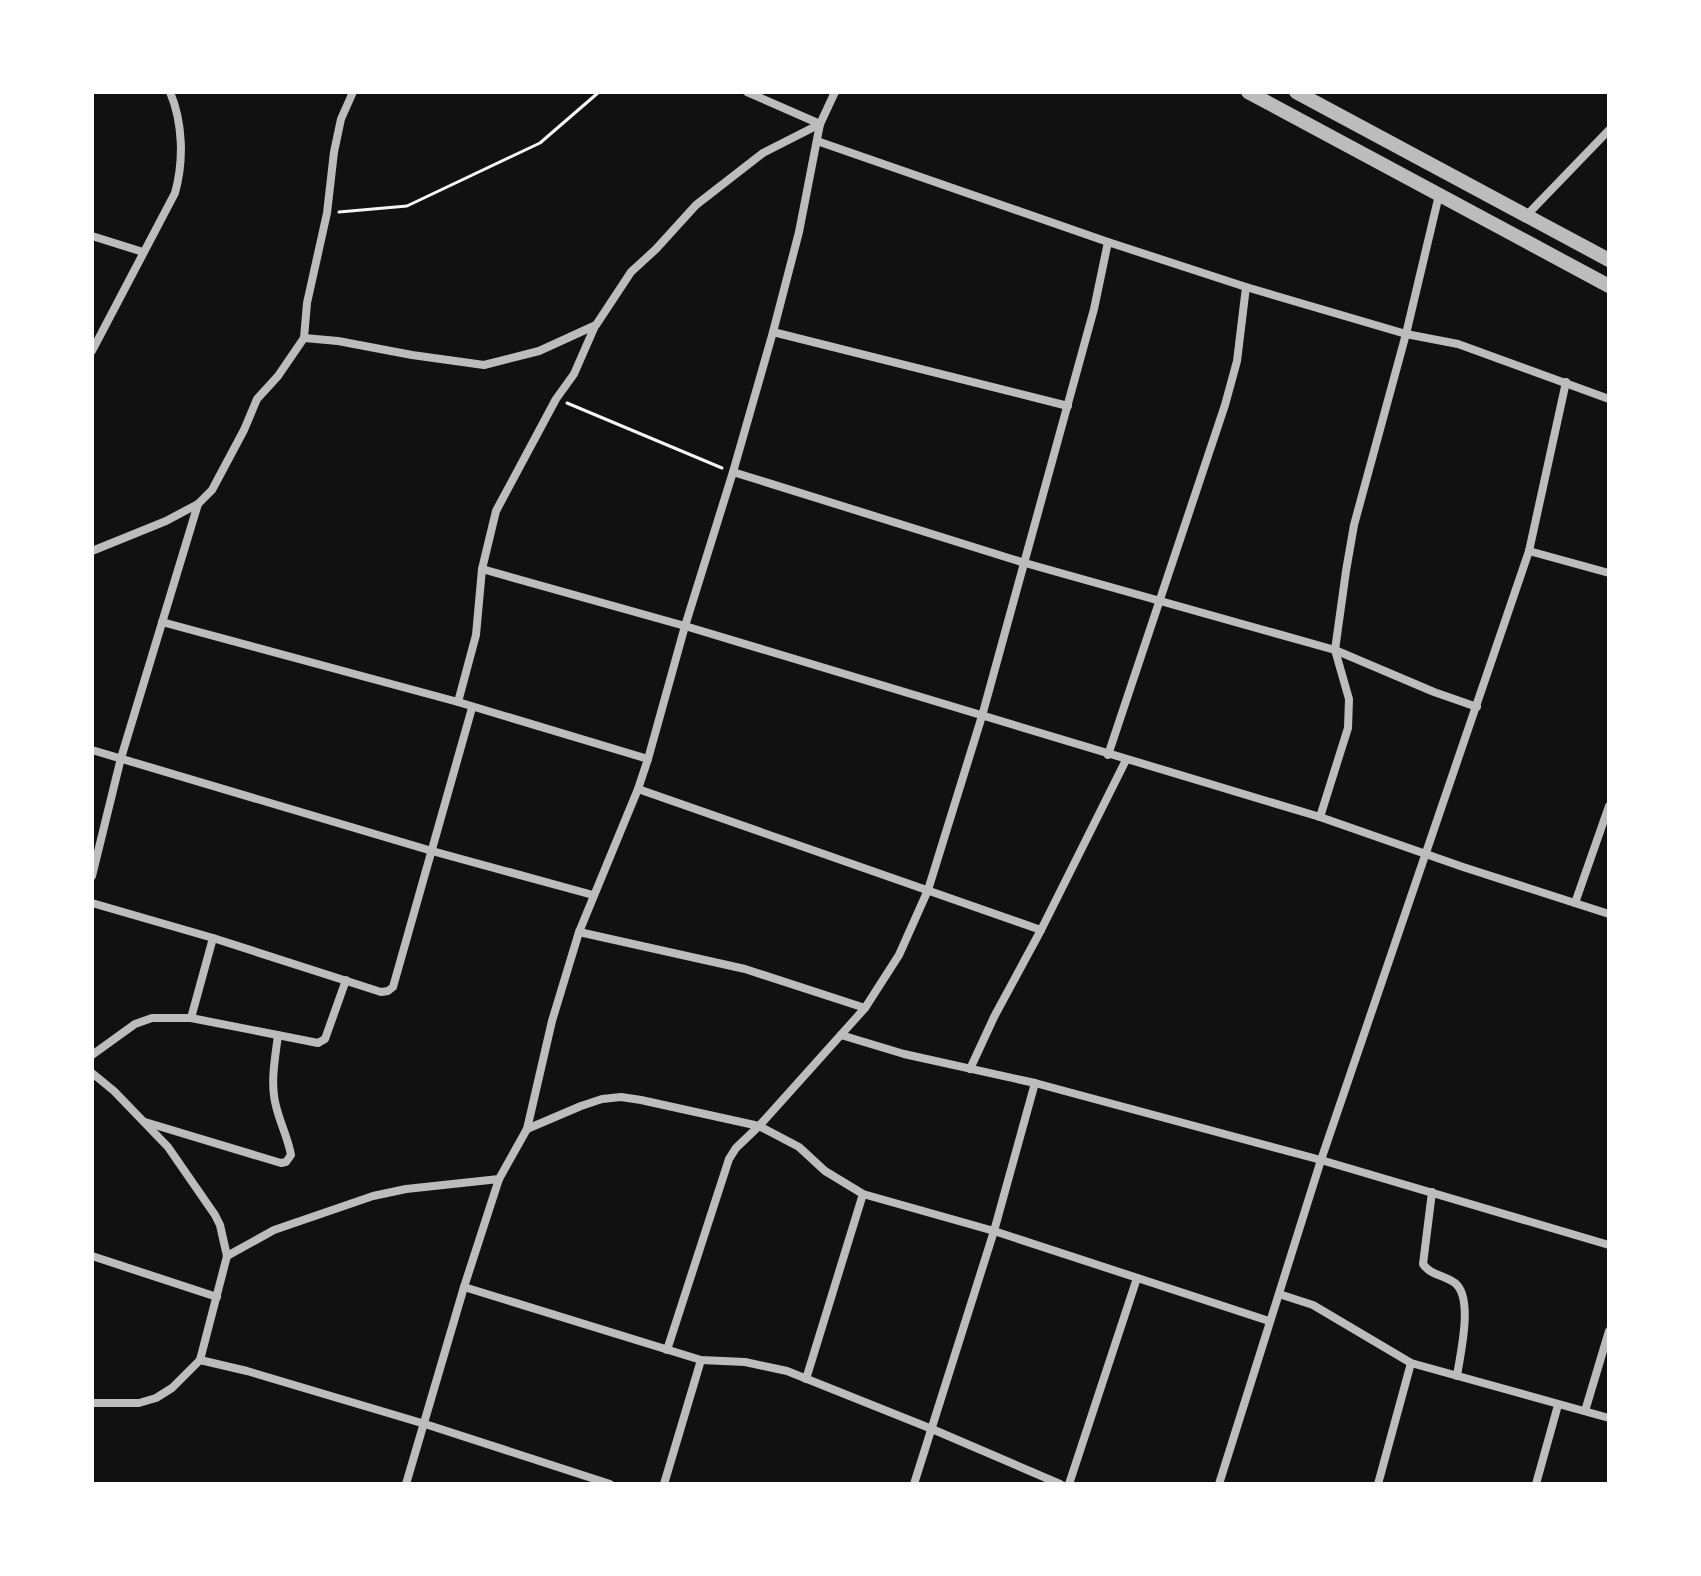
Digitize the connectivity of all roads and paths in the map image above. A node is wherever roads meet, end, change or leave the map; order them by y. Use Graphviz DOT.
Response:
graph roads {
  1 [pos="170,92"];
  2 [pos="353,92"];
  3 [pos="599,92"];
  4 [pos="747,92"];
  5 [pos="835,92"];
  6 [pos="1248,92"];
  7 [pos="1296,92"];
  8 [pos="1322,99"];
  9 [pos="820,124"];
  10 [pos="1609,130"];
  11 [pos="817,141"];
  12 [pos="1439,195"];
  13 [pos="327,213"];
  14 [pos="1526,216"];
  15 [pos="92,236"];
  16 [pos="1108,242"];
  17 [pos="143,252"];
  18 [pos="1603,257"];
  19 [pos="1586,273"];
  20 [pos="1609,286"];
  21 [pos="1246,287"];
  22 [pos="596,325"];
  23 [pos="773,332"];
  24 [pos="1406,334"];
  25 [pos="304,338"];
  26 [pos="92,351"];
  27 [pos="1566,382"];
  28 [pos="556,399"];
  29 [pos="1609,399"];
  30 [pos="1068,406"];
  31 [pos="733,472"];
  32 [pos="198,504"];
  33 [pos="92,551"];
  34 [pos="1529,551"];
  35 [pos="1025,563"];
  36 [pos="482,569"];
  37 [pos="1609,573"];
  38 [pos="1160,602"];
  39 [pos="162,622"];
  40 [pos="685,626"];
  41 [pos="1335,650"];
  42 [pos="458,702"];
  43 [pos="1477,707"];
  44 [pos="472,708"];
  45 [pos="982,716"];
  46 [pos="92,750"];
  47 [pos="1108,755"];
  48 [pos="121,758"];
  49 [pos="648,759"];
  50 [pos="1126,760"];
  51 [pos="638,789"];
  52 [pos="1609,806"];
  53 [pos="1320,817"];
  54 [pos="432,851"];
  55 [pos="1425,853"];
  56 [pos="92,876"];
  57 [pos="928,890"];
  58 [pos="593,895"];
  59 [pos="92,903"];
  60 [pos="1575,903"];
  61 [pos="1609,914"];
  62 [pos="1041,930"];
  63 [pos="579,932"];
  64 [pos="213,938"];
  65 [pos="346,980"];
  66 [pos="865,1008"];
  67 [pos="191,1018"];
  68 [pos="278,1035"];
  69 [pos="841,1035"];
  70 [pos="92,1055"];
  71 [pos="970,1069"];
  72 [pos="92,1073"];
  73 [pos="1035,1083"];
  74 [pos="144,1122"];
  75 [pos="759,1126"];
  76 [pos="527,1129"];
  77 [pos="1321,1160"];
  78 [pos="499,1179"];
  79 [pos="1432,1192"];
  80 [pos="863,1194"];
  81 [pos="994,1231"];
  82 [pos="1609,1245"];
  83 [pos="92,1256"];
  84 [pos="227,1256"];
  85 [pos="1137,1278"];
  86 [pos="464,1287"];
  87 [pos="1279,1294"];
  88 [pos="217,1297"];
  89 [pos="1269,1321"];
  90 [pos="1609,1331"];
  91 [pos="667,1350"];
  92 [pos="200,1360"];
  93 [pos="701,1360"];
  94 [pos="1411,1363"];
  95 [pos="1457,1376"];
  96 [pos="806,1379"];
  97 [pos="92,1403"];
  98 [pos="1558,1405"];
  99 [pos="1585,1411"];
  100 [pos="1609,1418"];
  101 [pos="425,1424"];
  102 [pos="932,1429"];
  103 [pos="406,1484"];
  104 [pos="610,1484"];
  105 [pos="664,1484"];
  106 [pos="914,1484"];
  107 [pos="1060,1484"];
  108 [pos="1069,1484"];
  109 [pos="1219,1484"];
  110 [pos="1378,1484"];
  111 [pos="1536,1484"];
  1 -- 17 [label="street"];
  2 -- 13 [label="street"];
  3 -- 13 [label="path"];
  4 -- 9 [label="street"];
  5 -- 9 [label="street"];
  6 -- 12 [label="street"];
  7 -- 8 [label="street"];
  8 -- 14 [label="street"];
  9 -- 11 [label="street"];
  9 -- 22 [label="street"];
  10 -- 14 [label="street"];
  11 -- 16 [label="street"];
  11 -- 23 [label="street"];
  12 -- 19 [label="street"];
  12 -- 24 [label="street"];
  13 -- 25 [label="street"];
  14 -- 18 [label="street"];
  15 -- 17 [label="street"];
  16 -- 21 [label="street"];
  16 -- 30 [label="street"];
  17 -- 26 [label="street"];
  18 -- 19 [label="street"];
  19 -- 20 [label="street"];
  21 -- 24 [label="street"];
  21 -- 38 [label="street"];
  22 -- 25 [label="street"];
  22 -- 28 [label="street"];
  23 -- 30 [label="street"];
  23 -- 31 [label="street"];
  24 -- 27 [label="street"];
  24 -- 41 [label="street"];
  25 -- 32 [label="street"];
  27 -- 29 [label="street"];
  27 -- 34 [label="street"];
  28 -- 31 [label="path"];
  28 -- 36 [label="street"];
  30 -- 35 [label="street"];
  31 -- 35 [label="street"];
  31 -- 40 [label="street"];
  32 -- 33 [label="street"];
  32 -- 39 [label="street"];
  34 -- 37 [label="street"];
  34 -- 43 [label="street"];
  35 -- 38 [label="street"];
  35 -- 45 [label="street"];
  36 -- 40 [label="street"];
  36 -- 42 [label="street"];
  38 -- 41 [label="street"];
  38 -- 47 [label="street"];
  39 -- 42 [label="street"];
  39 -- 48 [label="street"];
  40 -- 45 [label="street"];
  40 -- 49 [label="street"];
  41 -- 43 [label="street"];
  41 -- 53 [label="street"];
  42 -- 44 [label="street"];
  43 -- 55 [label="street"];
  44 -- 49 [label="street"];
  44 -- 54 [label="street"];
  45 -- 47 [label="street"];
  45 -- 57 [label="street"];
  46 -- 48 [label="street"];
  47 -- 50 [label="street"];
  48 -- 54 [label="street"];
  48 -- 56 [label="street"];
  49 -- 51 [label="street"];
  50 -- 53 [label="street"];
  50 -- 62 [label="street"];
  51 -- 57 [label="street"];
  51 -- 58 [label="street"];
  52 -- 60 [label="street"];
  53 -- 55 [label="street"];
  54 -- 58 [label="street"];
  54 -- 65 [label="street"];
  55 -- 60 [label="street"];
  55 -- 77 [label="street"];
  57 -- 62 [label="street"];
  57 -- 66 [label="street"];
  58 -- 63 [label="street"];
  59 -- 64 [label="street"];
  60 -- 61 [label="street"];
  62 -- 71 [label="street"];
  63 -- 66 [label="street"];
  63 -- 76 [label="street"];
  64 -- 65 [label="street"];
  64 -- 67 [label="street"];
  65 -- 68 [label="street"];
  66 -- 69 [label="street"];
  67 -- 68 [label="street"];
  67 -- 70 [label="street"];
  68 -- 74 [label="street"];
  69 -- 71 [label="street"];
  69 -- 75 [label="street"];
  71 -- 73 [label="street"];
  72 -- 74 [label="street"];
  73 -- 77 [label="street"];
  73 -- 81 [label="street"];
  74 -- 84 [label="street"];
  75 -- 76 [label="street"];
  75 -- 80 [label="street"];
  75 -- 91 [label="street"];
  76 -- 78 [label="street"];
  77 -- 79 [label="street"];
  77 -- 87 [label="street"];
  78 -- 84 [label="street"];
  78 -- 86 [label="street"];
  79 -- 82 [label="street"];
  79 -- 95 [label="street"];
  80 -- 81 [label="street"];
  80 -- 96 [label="street"];
  81 -- 85 [label="street"];
  81 -- 102 [label="street"];
  83 -- 88 [label="street"];
  84 -- 88 [label="street"];
  85 -- 89 [label="street"];
  85 -- 108 [label="street"];
  86 -- 91 [label="street"];
  86 -- 101 [label="street"];
  87 -- 89 [label="street"];
  87 -- 94 [label="street"];
  88 -- 92 [label="street"];
  89 -- 109 [label="street"];
  90 -- 99 [label="street"];
  91 -- 93 [label="street"];
  92 -- 97 [label="street"];
  92 -- 101 [label="street"];
  93 -- 96 [label="street"];
  93 -- 105 [label="street"];
  94 -- 95 [label="street"];
  94 -- 110 [label="street"];
  95 -- 98 [label="street"];
  96 -- 102 [label="street"];
  98 -- 99 [label="street"];
  98 -- 111 [label="street"];
  99 -- 100 [label="street"];
  101 -- 103 [label="street"];
  101 -- 104 [label="street"];
  102 -- 106 [label="street"];
  102 -- 107 [label="street"];
}
